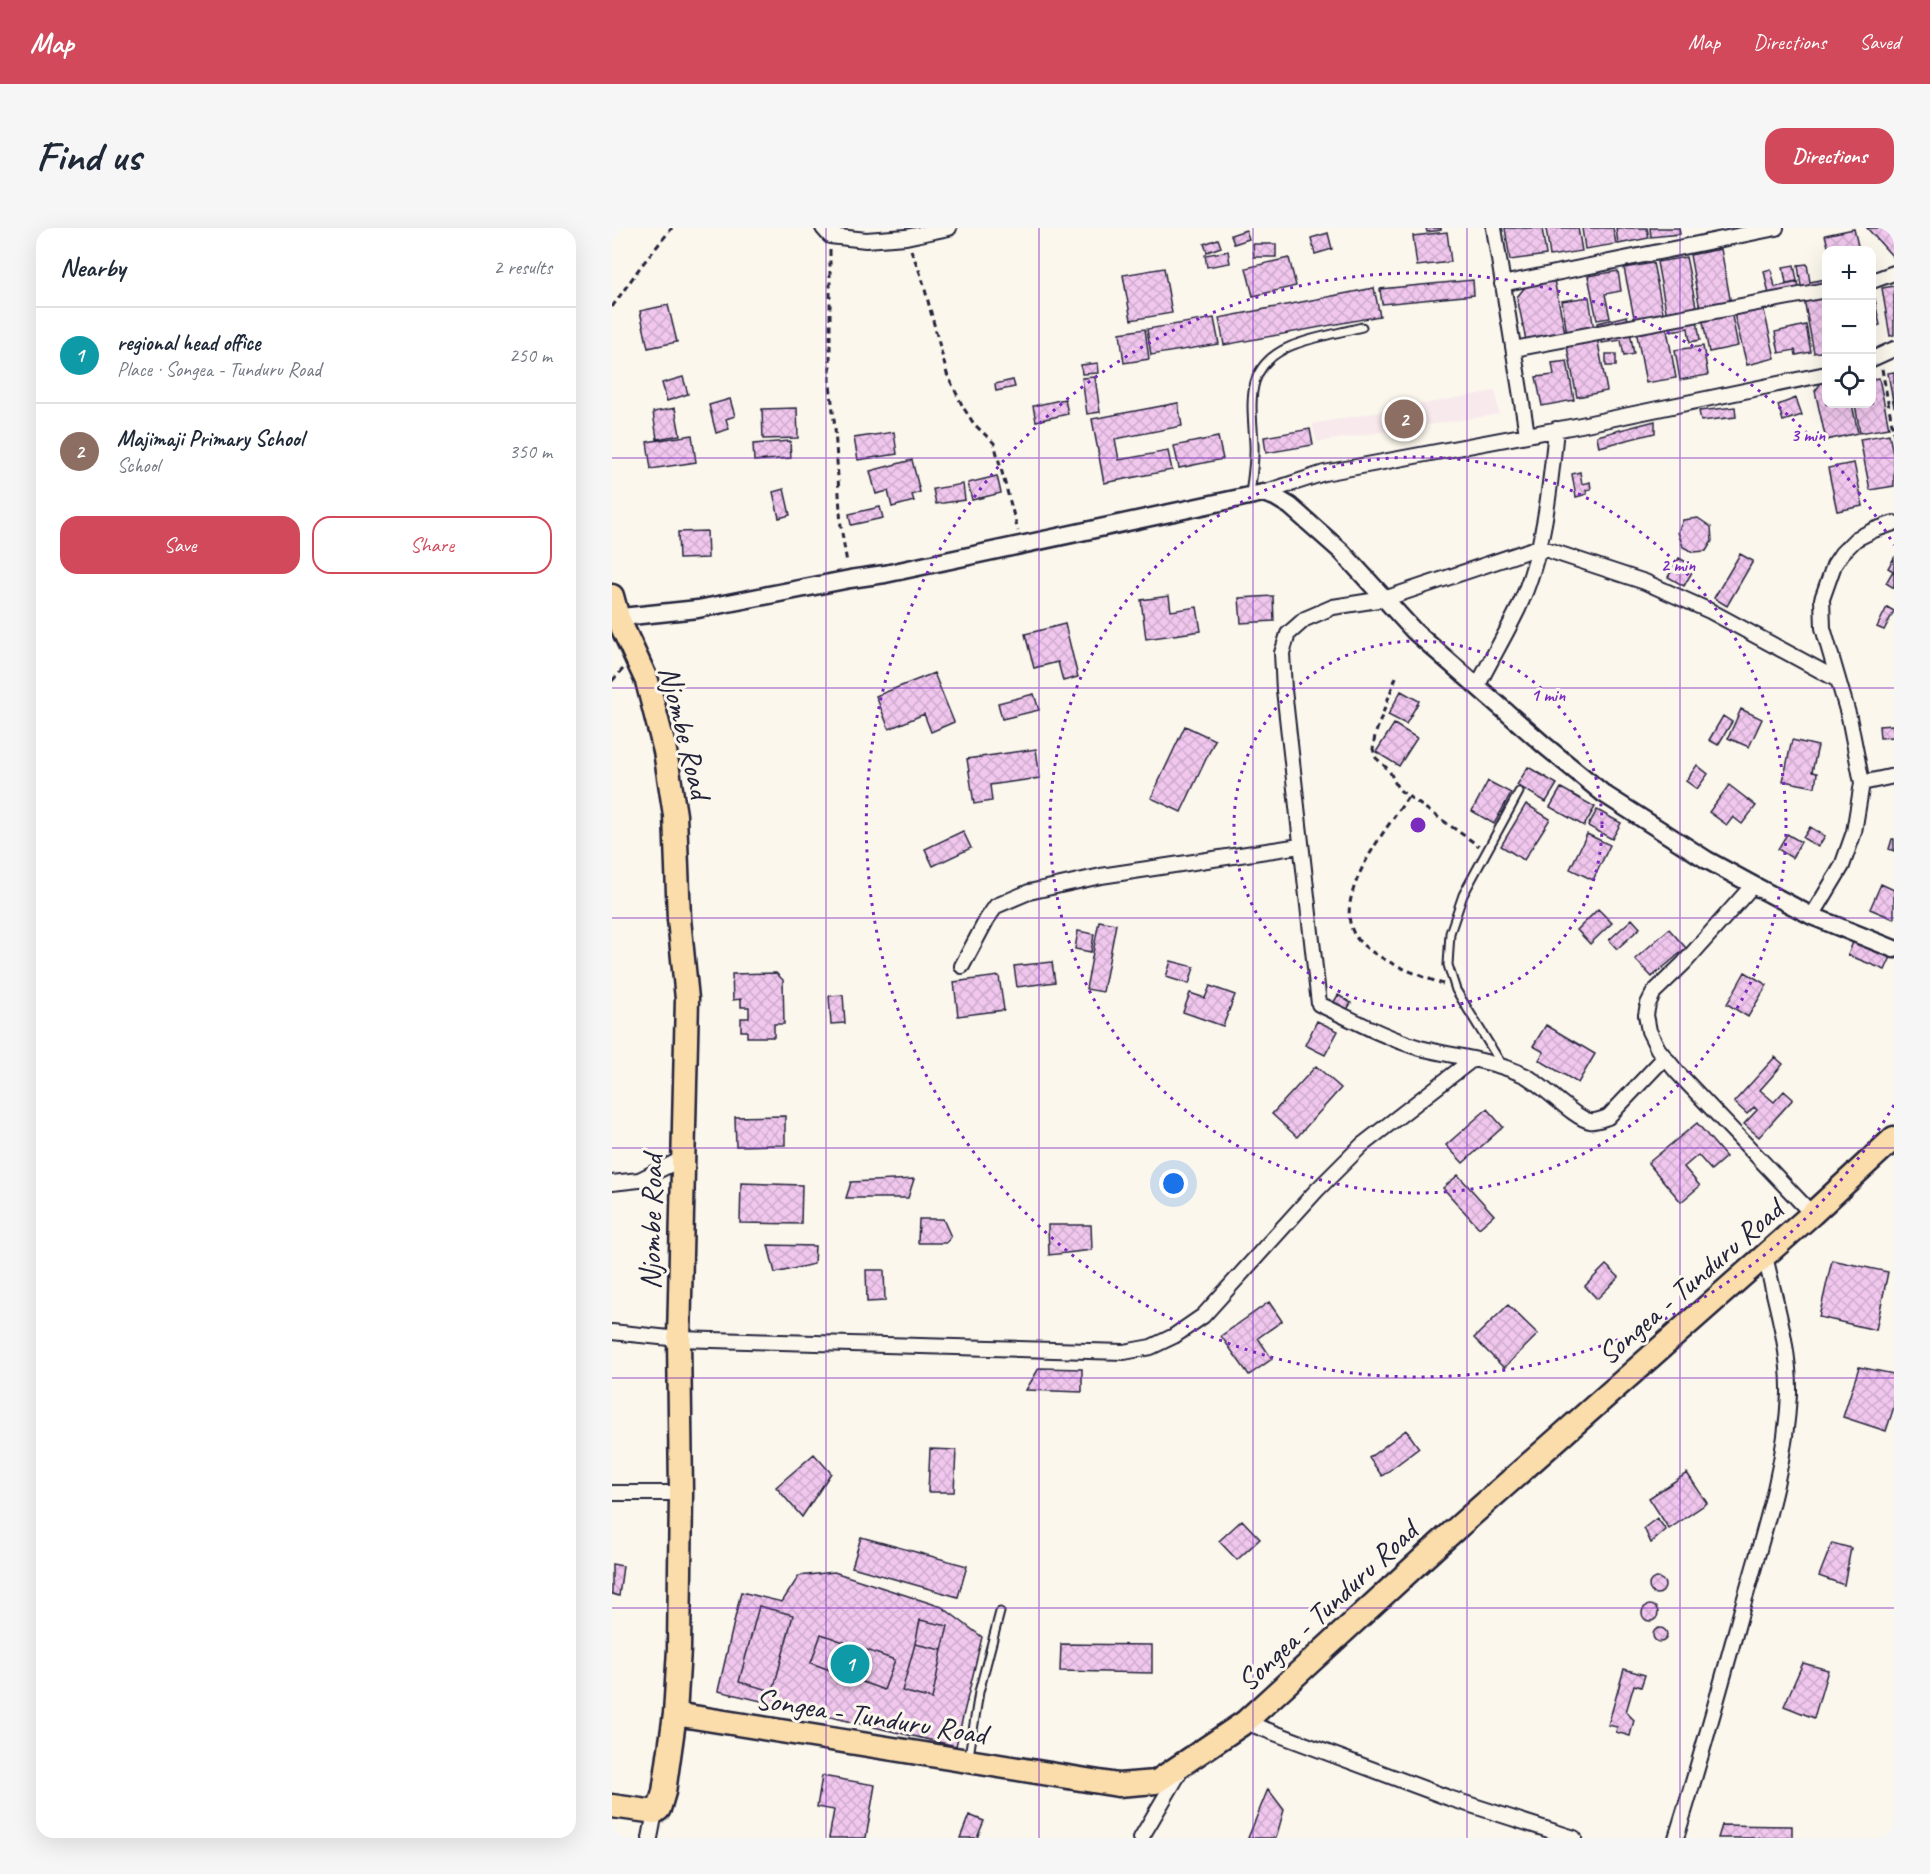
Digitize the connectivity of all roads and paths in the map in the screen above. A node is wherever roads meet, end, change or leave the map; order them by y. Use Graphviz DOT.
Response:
graph roads {
  1 [pos="672,228"];
  2 [pos="949,228"];
  3 [pos="1494,228"];
  4 [pos="1776,228"];
  5 [pos="826,232"];
  6 [pos="906,237"];
  7 [pos="1894,273"];
  8 [pos="1876,280"];
  9 [pos="1503,284"];
  10 [pos="1822,291"];
  11 [pos="612,307"];
  12 [pos="1362,327"];
  13 [pos="1514,349"];
  14 [pos="1894,349"];
  15 [pos="1876,357"];
  16 [pos="1822,375"];
  17 [pos="1556,429"];
  18 [pos="1527,434"];
  19 [pos="1894,435"];
  20 [pos="1256,495"];
  21 [pos="1894,523"];
  22 [pos="1022,545"];
  23 [pos="1539,547"];
  24 [pos="850,579"];
  25 [pos="612,596"];
  26 [pos="1384,599"];
  27 [pos="615,618"];
  28 [pos="1396,677"];
  29 [pos="1838,680"];
  30 [pos="1477,687"];
  31 [pos="1894,776"];
  32 [pos="1862,783"];
  33 [pos="1519,792"];
  34 [pos="1408,797"];
  35 [pos="1300,846"];
  36 [pos="1487,851"];
  37 [pos="1753,885"];
  38 [pos="1812,916"];
  39 [pos="1894,949"];
  40 [pos="962,966"];
  41 [pos="1456,990"];
  42 [pos="1665,1057"];
  43 [pos="1473,1059"];
  44 [pos="1503,1067"];
  45 [pos="1894,1138"];
  46 [pos="682,1159"];
  47 [pos="612,1183"];
  48 [pos="1812,1214"];
  49 [pos="1765,1256"];
  50 [pos="612,1332"];
  51 [pos="679,1339"];
  52 [pos="612,1493"];
  53 [pos="681,1493"];
  54 [pos="1000,1612"];
  55 [pos="675,1714"];
  56 [pos="1245,1722"];
  57 [pos="968,1762"];
  58 [pos="1186,1764"];
  59 [pos="612,1806"];
  60 [pos="655,1812"];
  61 [pos="650,1838"];
  62 [pos="1141,1838"];
  63 [pos="1574,1838"];
  64 [pos="1676,1838"];
  1 -- 11 [label="path"];
  2 -- 6 [label="street"];
  3 -- 9 [label="street"];
  4 -- 9 [label="street"];
  5 -- 6 [label="street"];
  5 -- 24 [label="path"];
  6 -- 22 [label="path"];
  7 -- 8 [label="street"];
  9 -- 13 [label="street"];
  10 -- 13 [label="street"];
  12 -- 20 [label="lane"];
  13 -- 18 [label="street"];
  14 -- 15 [label="street"];
  15 -- 19 [label="path"];
  16 -- 17 [label="street"];
  17 -- 18 [label="street"];
  17 -- 23 [label="street"];
  18 -- 20 [label="street"];
  20 -- 22 [label="street"];
  20 -- 26 [label="street"];
  21 -- 29 [label="street"];
  22 -- 24 [label="street"];
  23 -- 26 [label="street"];
  23 -- 29 [label="street"];
  23 -- 30 [label="street"];
  24 -- 27 [label="street"];
  25 -- 27 [label="highway, Njombe Road"];
  26 -- 30 [label="street"];
  26 -- 35 [label="street"];
  27 -- 46 [label="highway, Njombe Road"];
  28 -- 34 [label="path"];
  29 -- 32 [label="street"];
  30 -- 37 [label="street"];
  31 -- 32 [label="street"];
  32 -- 38 [label="street"];
  33 -- 36 [label="lane"];
  34 -- 36 [label="path"];
  34 -- 41 [label="path"];
  35 -- 40 [label="street"];
  35 -- 43 [label="street"];
  36 -- 41 [label="lane"];
  37 -- 38 [label="street"];
  37 -- 42 [label="street"];
  38 -- 39 [label="street"];
  41 -- 44 [label="lane"];
  42 -- 44 [label="street"];
  42 -- 48 [label="street"];
  43 -- 44 [label="street"];
  43 -- 51 [label="street"];
  45 -- 48 [label="highway, Songea - Tunduru Road"];
  46 -- 47 [label="street"];
  46 -- 51 [label="highway, Njombe Road"];
  48 -- 49 [label="highway, Songea - Tunduru Road"];
  49 -- 56 [label="highway, Songea - Tunduru Road"];
  49 -- 64 [label="street"];
  50 -- 51 [label="street"];
  51 -- 53 [label="highway, Njombe Road"];
  52 -- 53 [label="street"];
  53 -- 55 [label="highway, Njombe Road"];
  54 -- 57 [label="lane"];
  55 -- 57 [label="highway, Songea - Tunduru Road"];
  55 -- 60 [label="highway, Njombe Road"];
  56 -- 58 [label="highway, Songea - Tunduru Road"];
  56 -- 63 [label="street"];
  57 -- 58 [label="highway, Songea - Tunduru Road"];
  58 -- 62 [label="street"];
  59 -- 60 [label="highway"];
  60 -- 61 [label="street"];
}
